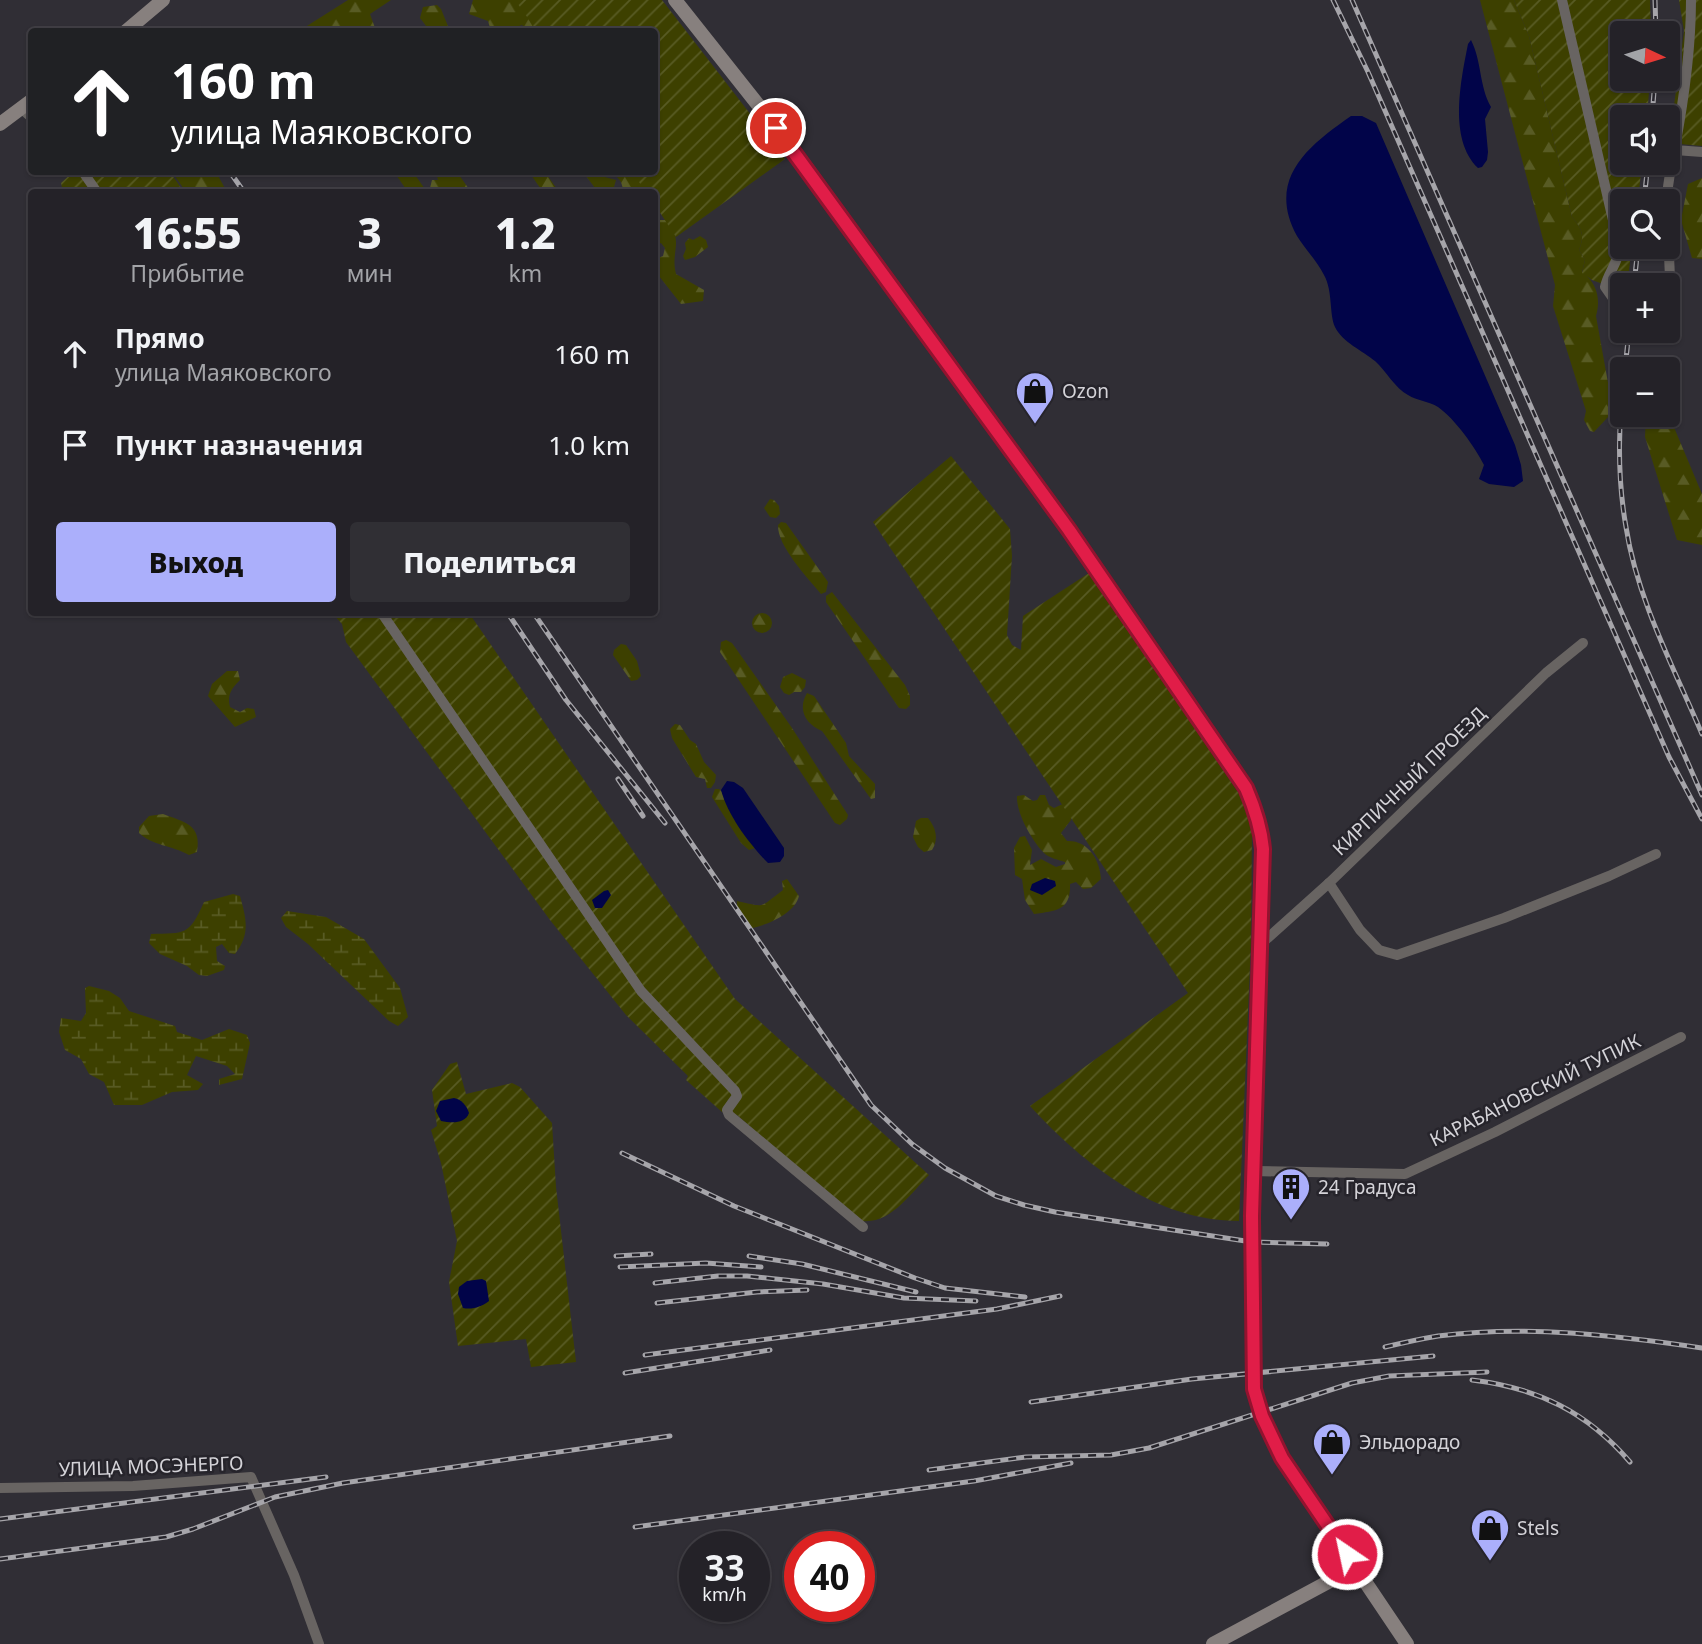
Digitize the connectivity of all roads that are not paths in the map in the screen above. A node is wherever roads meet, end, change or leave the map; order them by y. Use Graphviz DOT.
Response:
graph roads {
  1 [pos="163,0"];
  2 [pos="675,0"];
  3 [pos="1562,0"];
  4 [pos="1691,0"];
  5 [pos="130,28"];
  6 [pos="1702,33"];
  7 [pos="1691,36"];
  8 [pos="28,109"];
  9 [pos="1680,114"];
  10 [pos="0,124"];
  11 [pos="1680,150"];
  12 [pos="1702,152"];
  13 [pos="1610,273"];
  14 [pos="1610,274"];
  15 [pos="1610,294"];
  16 [pos="384,616"];
  17 [pos="1583,643"];
  18 [pos="1656,854"];
  19 [pos="1329,883"];
  20 [pos="1261,944"];
  21 [pos="1681,1037"];
  22 [pos="1253,1171"];
  23 [pos="863,1227"];
  24 [pos="0,1488"];
  25 [pos="1356,1567"];
  26 [pos="319,1644"];
  27 [pos="1213,1644"];
  28 [pos="1407,1644"];
  1 -- 5 [label="street"];
  2 -- 20 [label="street"];
  3 -- 13 [label="street"];
  4 -- 7 [label="street"];
  6 -- 7 [label="street"];
  7 -- 9 [label="street"];
  8 -- 10 [label="street"];
  11 -- 12 [label="street"];
  14 -- 15 [label="street"];
  16 -- 23 [label="street"];
  17 -- 19 [label="street, КИРПИЧНЫЙ ПРОЕЗД"];
  18 -- 19 [label="street"];
  19 -- 20 [label="street, КИРПИЧНЫЙ ПРОЕЗД"];
  20 -- 22 [label="street"];
  21 -- 22 [label="street, КАРАБАНОВСКИЙ ТУПИК"];
  22 -- 25 [label="street"];
  24 -- 26 [label="street, УЛИЦА МОСЭНЕРГО"];
  25 -- 27 [label="street"];
  25 -- 28 [label="street"];
}
